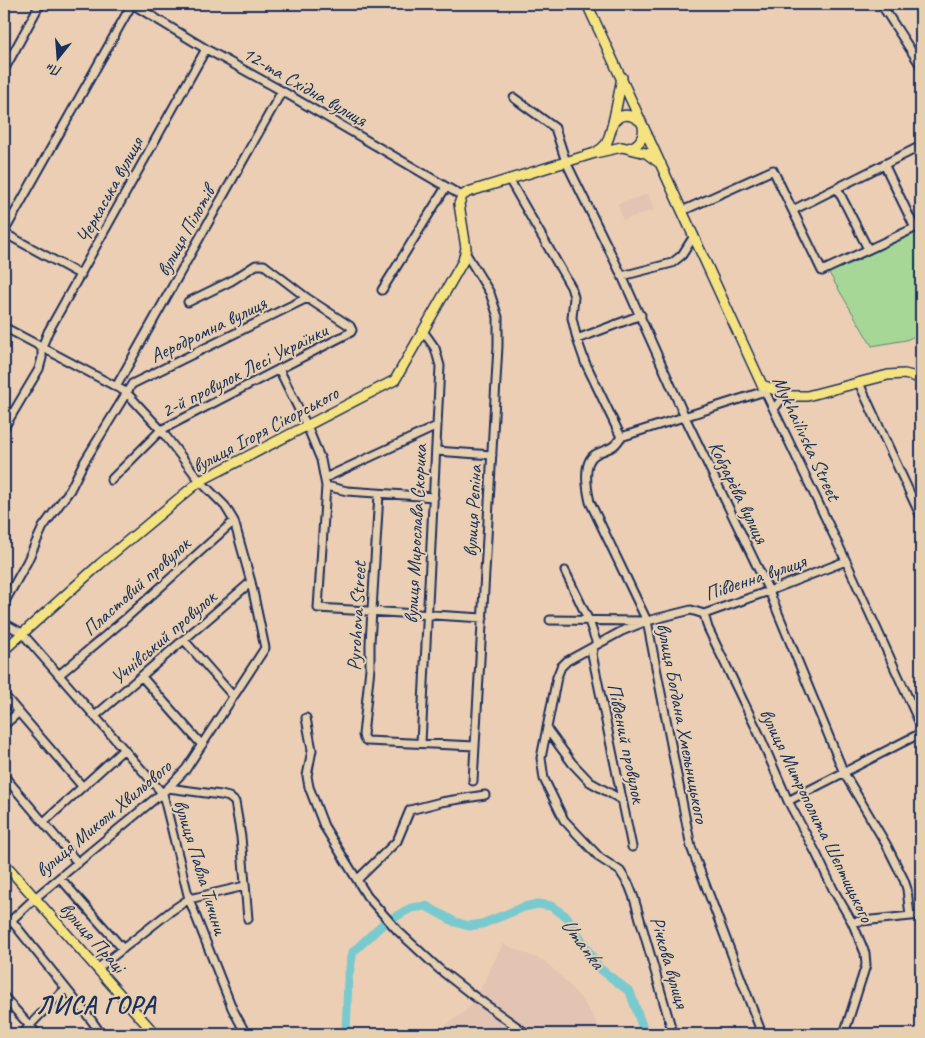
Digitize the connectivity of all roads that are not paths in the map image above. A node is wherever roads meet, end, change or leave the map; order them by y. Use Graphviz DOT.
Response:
graph roads {
  1 [pos="40,4"];
  2 [pos="132,4"];
  3 [pos="587,4"];
  4 [pos="881,4"];
  5 [pos="206,49"];
  6 [pos="921,66"];
  7 [pos="4,70"];
  8 [pos="622,76"];
  9 [pos="282,91"];
  10 [pos="514,98"];
  11 [pos="642,123"];
  12 [pos="611,129"];
  13 [pos="921,146"];
  14 [pos="625,147"];
  15 [pos="595,153"];
  16 [pos="566,162"];
  17 [pos="660,164"];
  18 [pos="884,164"];
  19 [pos="509,180"];
  20 [pos="446,187"];
  21 [pos="837,188"];
  22 [pos="462,196"];
  23 [pos="793,210"];
  24 [pos="682,211"];
  25 [pos="918,226"];
  26 [pos="4,232"];
  27 [pos="694,236"];
  28 [pos="868,249"];
  29 [pos="465,252"];
  30 [pos="81,275"];
  31 [pos="622,276"];
  32 [pos="382,290"];
  33 [pos="308,298"];
  34 [pos="188,302"];
  35 [pos="641,315"];
  36 [pos="4,327"];
  37 [pos="423,330"];
  38 [pos="351,332"];
  39 [pos="577,338"];
  40 [pos="42,347"];
  41 [pos="280,369"];
  42 [pos="919,376"];
  43 [pos="859,383"];
  44 [pos="116,387"];
  45 [pos="764,388"];
  46 [pos="126,392"];
  47 [pos="791,396"];
  48 [pos="774,410"];
  49 [pos="685,417"];
  50 [pos="307,426"];
  51 [pos="437,426"];
  52 [pos="4,428"];
  53 [pos="162,430"];
  54 [pos="621,437"];
  55 [pos="436,451"];
  56 [pos="492,455"];
  57 [pos="111,480"];
  58 [pos="200,481"];
  59 [pos="325,482"];
  60 [pos="379,494"];
  61 [pos="434,497"];
  62 [pos="921,517"];
  63 [pos="234,520"];
  64 [pos="846,561"];
  65 [pos="565,571"];
  66 [pos="251,582"];
  67 [pos="769,591"];
  68 [pos="4,603"];
  69 [pos="372,611"];
  70 [pos="428,614"];
  71 [pos="704,614"];
  72 [pos="483,618"];
  73 [pos="550,620"];
  74 [pos="647,621"];
  75 [pos="589,622"];
  76 [pos="4,623"];
  77 [pos="22,633"];
  78 [pos="184,640"];
  79 [pos="596,645"];
  80 [pos="4,650"];
  81 [pos="59,675"];
  82 [pos="142,677"];
  83 [pos="4,695"];
  84 [pos="233,696"];
  85 [pos="19,712"];
  86 [pos="95,716"];
  87 [pos="306,718"];
  88 [pos="4,725"];
  89 [pos="921,726"];
  90 [pos="547,729"];
  91 [pos="921,733"];
  92 [pos="421,743"];
  93 [pos="202,745"];
  94 [pos="475,746"];
  95 [pos="124,749"];
  96 [pos="844,773"];
  97 [pos="4,776"];
  98 [pos="544,779"];
  99 [pos="473,781"];
  100 [pos="82,786"];
  101 [pos="168,788"];
  102 [pos="162,794"];
  103 [pos="485,795"];
  104 [pos="622,800"];
  105 [pos="788,800"];
  106 [pos="44,822"];
  107 [pos="632,847"];
  108 [pos="4,863"];
  109 [pos="78,863"];
  110 [pos="60,878"];
  111 [pos="358,879"];
  112 [pos="245,886"];
  113 [pos="35,898"];
  114 [pos="189,899"];
  115 [pos="921,915"];
  116 [pos="910,916"];
  117 [pos="248,919"];
  118 [pos="10,920"];
  119 [pos="852,922"];
  120 [pos="4,926"];
  121 [pos="123,949"];
  122 [pos="97,969"];
  123 [pos="65,989"];
  124 [pos="4,997"];
  125 [pos="30,1025"];
  126 [pos="23,1034"];
  127 [pos="37,1034"];
  128 [pos="101,1034"];
  129 [pos="155,1034"];
  130 [pos="246,1034"];
  131 [pos="527,1034"];
  132 [pos="673,1034"];
  133 [pos="762,1034"];
  134 [pos="844,1034"];
  1 -- 7 [label="street"];
  2 -- 5 [label="street, 12-та Східна вулиця"];
  2 -- 26 [label="street"];
  3 -- 8 [label="main road, Mykhailivska Street"];
  4 -- 6 [label="street"];
  5 -- 9 [label="street, 12-та Східна вулиця"];
  5 -- 30 [label="street, Черкаська вулиця"];
  8 -- 11 [label="main road, Mykhailivska Street"];
  8 -- 12 [label="main road"];
  9 -- 20 [label="street, 12-та Східна вулиця"];
  9 -- 44 [label="street, вулиця Пілотів"];
  10 -- 16 [label="street, Кобзарèва вулиця"];
  11 -- 12 [label="main road"];
  11 -- 14 [label="main road"];
  11 -- 17 [label="main road, Mykhailivska Street"];
  12 -- 14 [label="main road"];
  12 -- 15 [label="main road"];
  13 -- 18 [label="street"];
  14 -- 15 [label="main road"];
  14 -- 17 [label="main road"];
  15 -- 16 [label="main road"];
  16 -- 19 [label="main road"];
  16 -- 31 [label="street, Кобзарèва вулиця"];
  17 -- 24 [label="main road, Mykhailivska Street"];
  18 -- 21 [label="street"];
  18 -- 25 [label="street"];
  19 -- 22 [label="main road"];
  19 -- 39 [label="street"];
  20 -- 22 [label="street, 12-та Східна вулиця"];
  20 -- 32 [label="street"];
  21 -- 23 [label="street"];
  21 -- 28 [label="street"];
  22 -- 29 [label="main road, вулиця Ігоря Сікорського"];
  23 -- 24 [label="street"];
  23 -- 28 [label="street"];
  24 -- 27 [label="main road, Mykhailivska Street"];
  25 -- 28 [label="street"];
  26 -- 30 [label="street"];
  27 -- 31 [label="street"];
  27 -- 45 [label="main road, Mykhailivska Street"];
  29 -- 37 [label="main road, вулиця Ігоря Сікорського"];
  29 -- 56 [label="street, вулиця Рєпіна"];
  30 -- 40 [label="street, Черкаська вулиця"];
  31 -- 35 [label="street, Кобзарèва вулиця"];
  33 -- 34 [label="street, Аеродромна вулиця"];
  33 -- 38 [label="street, Аеродромна вулиця"];
  33 -- 46 [label="street, Аеродромна вулиця"];
  35 -- 39 [label="street"];
  35 -- 49 [label="street, Кобзарèва вулиця"];
  36 -- 40 [label="street"];
  37 -- 50 [label="main road, вулиця Ігоря Сікорського"];
  37 -- 51 [label="street, вулиця Мирослава Скорика"];
  38 -- 41 [label="street, 2-й провулок Лесі Українки"];
  39 -- 54 [label="street"];
  40 -- 44 [label="street"];
  40 -- 52 [label="street, Черкаська вулиця"];
  41 -- 50 [label="street"];
  41 -- 53 [label="street, 2-й провулок Лесі Українки"];
  42 -- 43 [label="main road"];
  43 -- 47 [label="main road"];
  43 -- 62 [label="street"];
  44 -- 46 [label="street"];
  45 -- 47 [label="main road"];
  45 -- 48 [label="street, Mykhailivska Street"];
  45 -- 49 [label="street"];
  46 -- 53 [label="street"];
  46 -- 68 [label="street"];
  47 -- 48 [label="street"];
  48 -- 64 [label="street, Mykhailivska Street"];
  49 -- 54 [label="street"];
  49 -- 67 [label="street, Кобзарèва вулиця"];
  50 -- 58 [label="main road, вулиця Ігоря Сікорського"];
  50 -- 59 [label="street"];
  51 -- 55 [label="street, вулиця Мирослава Скорика"];
  51 -- 59 [label="street"];
  53 -- 57 [label="street, 2-й провулок Лесі Українки"];
  53 -- 58 [label="street"];
  54 -- 74 [label="street, вулиця Богдана Хмельницького"];
  55 -- 56 [label="street"];
  55 -- 61 [label="street, вулиця Мирослава Скорика"];
  56 -- 72 [label="street, вулиця Рєпіна"];
  58 -- 63 [label="street"];
  58 -- 77 [label="main road, вулиця Ігоря Сікорського"];
  59 -- 60 [label="street"];
  59 -- 69 [label="street"];
  60 -- 61 [label="street"];
  60 -- 69 [label="street, Pyrohova Street"];
  61 -- 70 [label="street, вулиця Мирослава Скорика"];
  63 -- 66 [label="street"];
  63 -- 81 [label="street, Пластовий провулок"];
  64 -- 67 [label="street, Південна вулиця"];
  64 -- 89 [label="street, Mykhailivska Street"];
  65 -- 75 [label="street, Південий провулок"];
  66 -- 78 [label="street, Учнівський провулок"];
  66 -- 84 [label="street, вулиця Миколи Хвильового"];
  67 -- 71 [label="street, Південна вулиця"];
  67 -- 96 [label="street, Кобзарèва вулиця"];
  69 -- 70 [label="street"];
  69 -- 92 [label="street, Pyrohova Street"];
  70 -- 72 [label="street"];
  70 -- 92 [label="street, вулиця Мирослава Скорика"];
  71 -- 74 [label="street, Південна вулиця"];
  71 -- 105 [label="street, вулиця Митрополита Шептицького"];
  72 -- 94 [label="street, вулиця Рєпіна"];
  73 -- 75 [label="street"];
  74 -- 75 [label="street"];
  74 -- 79 [label="street, Південна вулиця"];
  74 -- 133 [label="street, вулиця Богдана Хмельницького"];
  75 -- 79 [label="street, Південий провулок"];
  76 -- 77 [label="street, вулиця Павла Тичини"];
  77 -- 80 [label="main road, вулиця Ігоря Сікорського"];
  77 -- 81 [label="street, вулиця Павла Тичини"];
  78 -- 82 [label="street, Учнівський провулок"];
  78 -- 84 [label="street"];
  79 -- 90 [label="street, Південна вулиця"];
  79 -- 104 [label="street, Південий провулок"];
  81 -- 86 [label="street, вулиця Павла Тичини"];
  82 -- 86 [label="street, Учнівський провулок"];
  82 -- 93 [label="street"];
  83 -- 85 [label="street"];
  84 -- 93 [label="street, вулиця Миколи Хвильового"];
  85 -- 88 [label="street"];
  85 -- 100 [label="street"];
  86 -- 95 [label="street, вулиця Павла Тичини"];
  87 -- 111 [label="street"];
  90 -- 98 [label="street, Південна вулиця"];
  90 -- 104 [label="street"];
  91 -- 96 [label="street"];
  92 -- 94 [label="street"];
  93 -- 101 [label="street, вулиця Миколи Хвильового"];
  94 -- 99 [label="street, вулиця Рєпіна"];
  95 -- 100 [label="street"];
  95 -- 102 [label="street, вулиця Павла Тичини"];
  96 -- 105 [label="street"];
  96 -- 116 [label="street, Кобзарèва вулиця"];
  97 -- 106 [label="street"];
  98 -- 132 [label="street, Річкова вулиця"];
  100 -- 106 [label="street"];
  101 -- 102 [label="street, вулиця Миколи Хвильового"];
  101 -- 112 [label="street"];
  102 -- 109 [label="street, вулиця Миколи Хвильового"];
  102 -- 114 [label="street, вулиця Павла Тичини"];
  103 -- 111 [label="street"];
  104 -- 107 [label="street, Південий провулок"];
  105 -- 119 [label="street, вулиця Митрополита Шептицького"];
  106 -- 109 [label="street"];
  108 -- 113 [label="main road, вулиця Праці"];
  109 -- 110 [label="street, вулиця Миколи Хвильового"];
  110 -- 113 [label="street, вулиця Миколи Хвильового"];
  110 -- 121 [label="street"];
  111 -- 131 [label="street"];
  112 -- 114 [label="street"];
  112 -- 117 [label="street"];
  113 -- 118 [label="street, вулиця Миколи Хвильового"];
  113 -- 122 [label="main road, вулиця Праці"];
  114 -- 121 [label="street"];
  114 -- 130 [label="street, вулиця Павла Тичини"];
  115 -- 116 [label="street"];
  116 -- 119 [label="street"];
  118 -- 120 [label="street, вулиця Миколи Хвильового"];
  118 -- 123 [label="street"];
  119 -- 134 [label="street, вулиця Митрополита Шептицького"];
  121 -- 122 [label="street"];
  122 -- 129 [label="main road, вулиця Праці"];
  123 -- 125 [label="street"];
  123 -- 128 [label="street"];
  124 -- 125 [label="street"];
  125 -- 126 [label="street"];
  125 -- 127 [label="street"];
}
